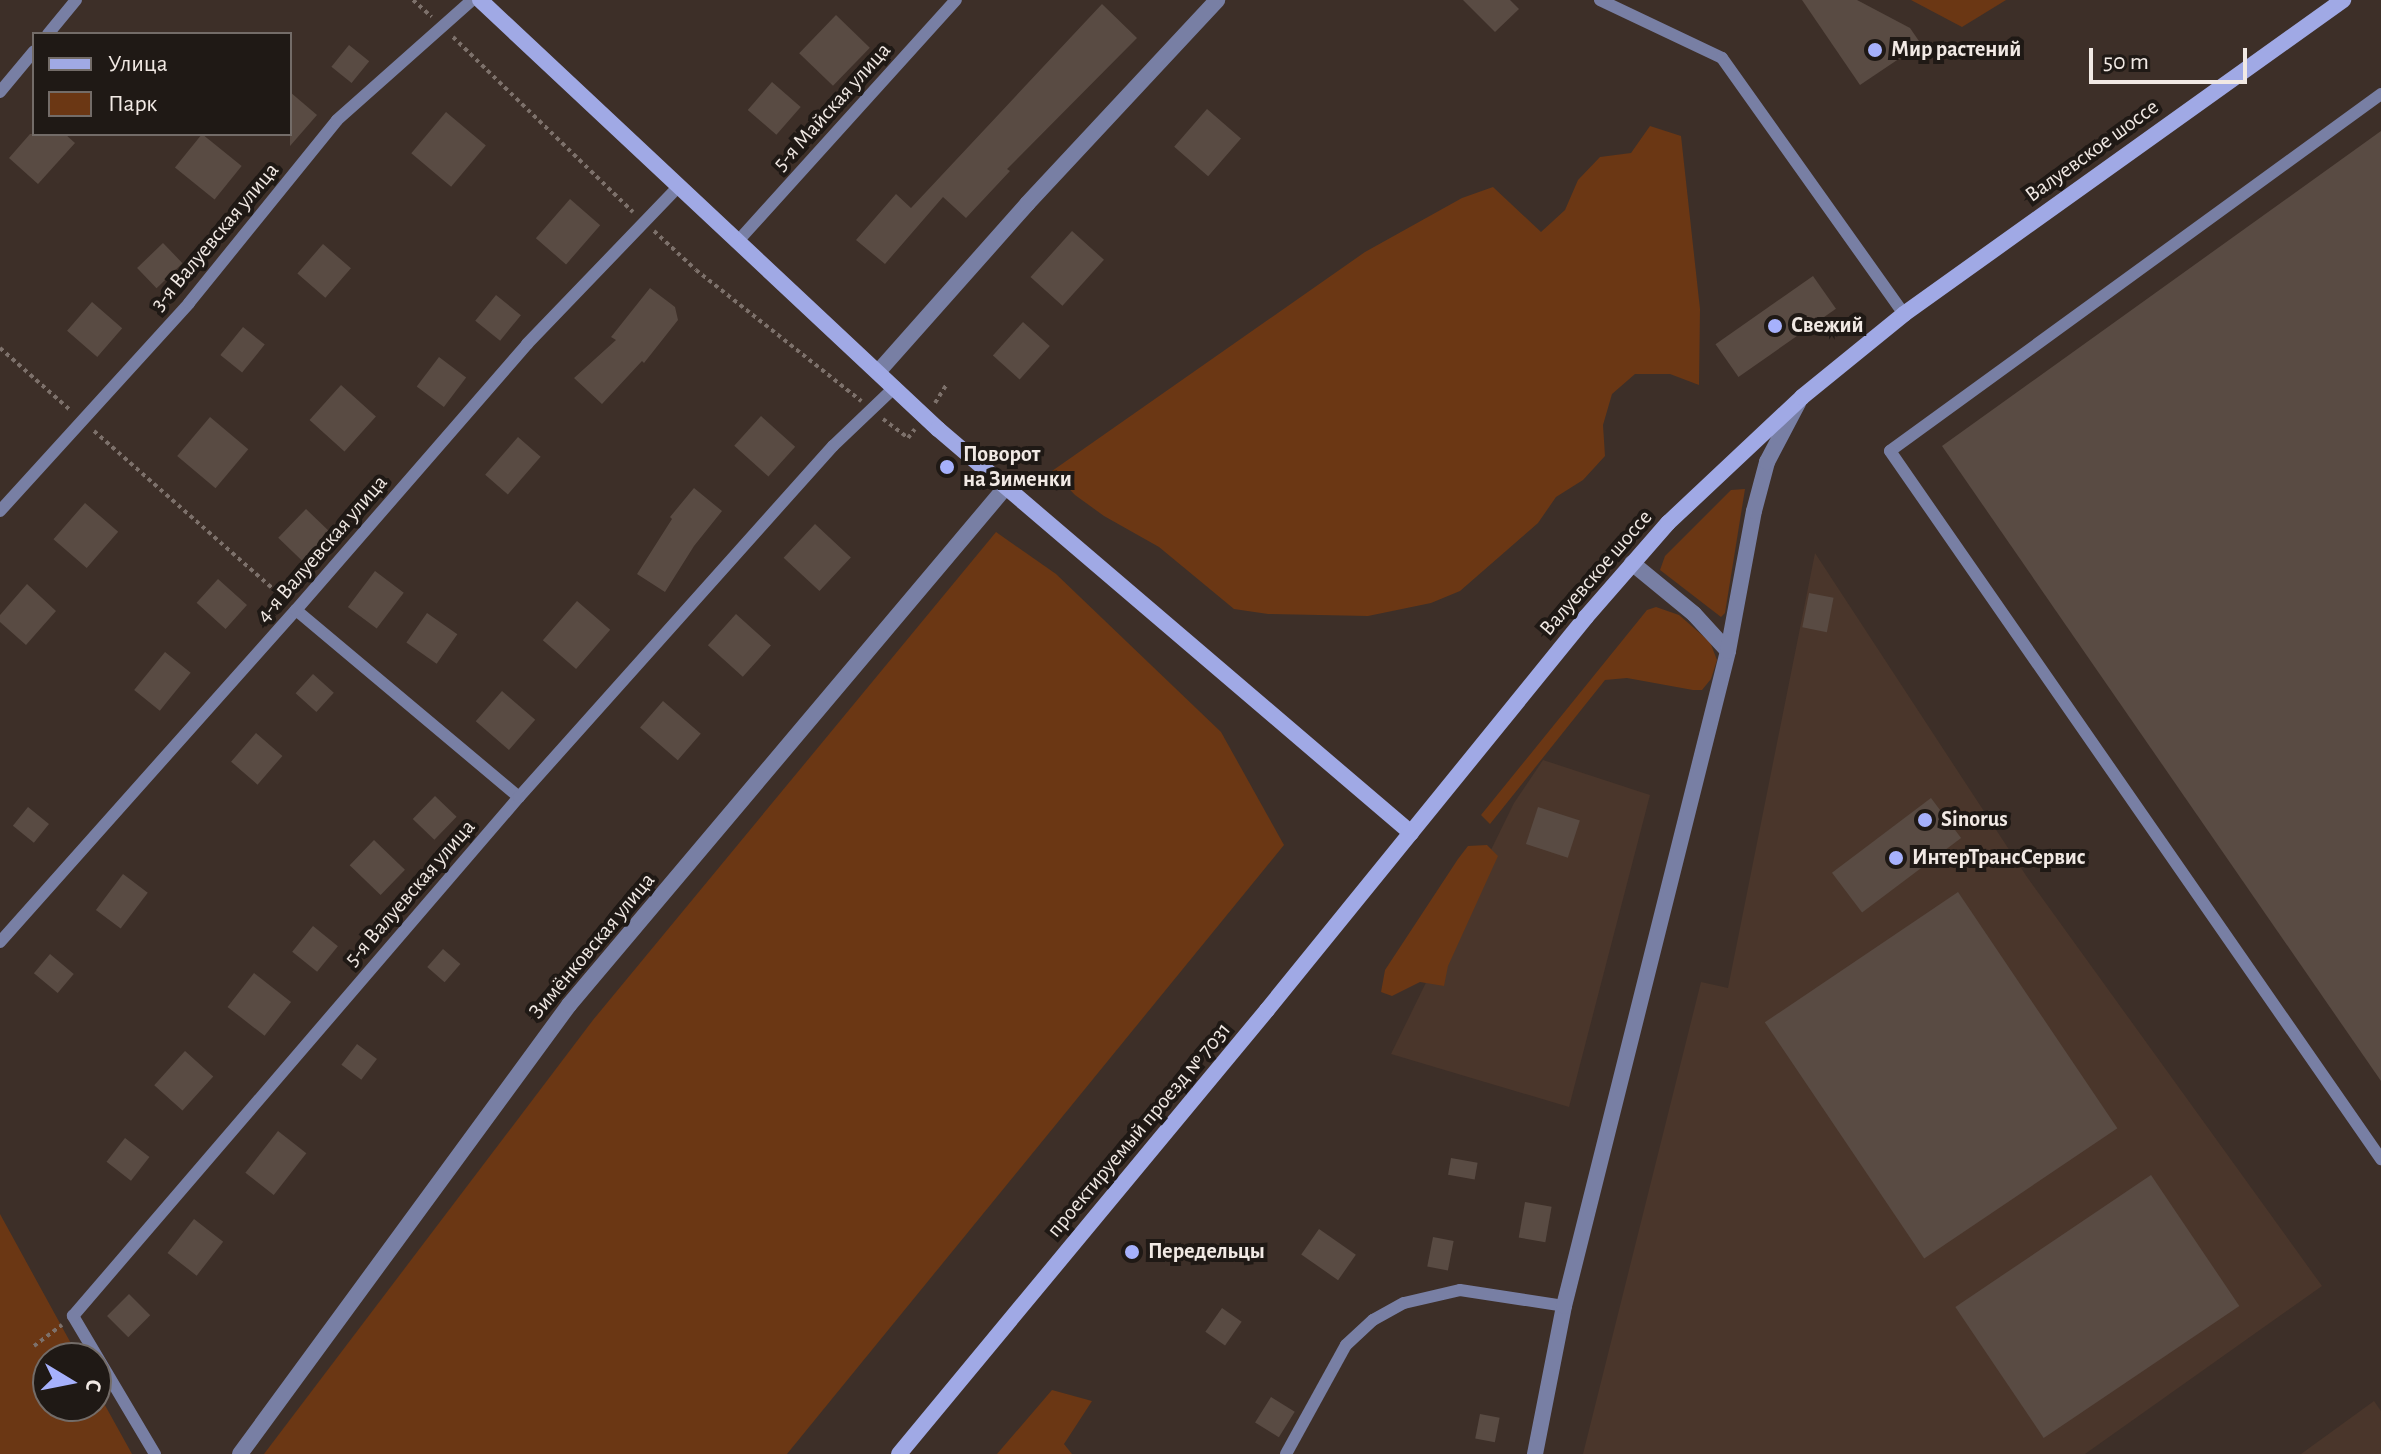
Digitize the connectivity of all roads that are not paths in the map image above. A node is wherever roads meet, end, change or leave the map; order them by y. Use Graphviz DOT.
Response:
graph roads {
  1 [pos="76,0"];
  2 [pos="472,0"];
  3 [pos="480,0"];
  4 [pos="956,0"];
  5 [pos="1217,0"];
  6 [pos="1600,0"];
  7 [pos="2343,0"];
  8 [pos="50,32"];
  9 [pos="32,53"];
  10 [pos="0,92"];
  11 [pos="2381,94"];
  12 [pos="679,186"];
  13 [pos="738,241"];
  14 [pos="1904,314"];
  15 [pos="878,372"];
  16 [pos="895,387"];
  17 [pos="1802,397"];
  18 [pos="1005,488"];
  19 [pos="0,511"];
  20 [pos="1632,563"];
  21 [pos="296,610"];
  22 [pos="1728,651"];
  23 [pos="519,797"];
  24 [pos="1411,833"];
  25 [pos="0,942"];
  26 [pos="2381,1159"];
  27 [pos="1564,1306"];
  28 [pos="155,1454"];
  29 [pos="240,1454"];
  30 [pos="899,1454"];
  31 [pos="1286,1454"];
  32 [pos="1535,1454"];
  1 -- 8 [label="lane"];
  2 -- 19 [label="lane, 3-я Валуевская улица"];
  3 -- 12 [label="main road"];
  4 -- 13 [label="lane, 5-я Майская улица"];
  5 -- 15 [label="street"];
  6 -- 14 [label="lane"];
  7 -- 14 [label="main road, Валуевское шоссе"];
  9 -- 10 [label="lane"];
  11 -- 26 [label="lane"];
  12 -- 13 [label="main road"];
  12 -- 21 [label="lane, 4-я Валуевская улица"];
  13 -- 15 [label="main road"];
  14 -- 17 [label="main road, Валуевское шоссе"];
  15 -- 16 [label="main road"];
  16 -- 18 [label="main road"];
  16 -- 23 [label="lane, 5-я Валуевская улица"];
  17 -- 20 [label="main road, Валуевское шоссе"];
  17 -- 22 [label="street"];
  18 -- 24 [label="main road"];
  18 -- 29 [label="street, Зимёнковская улица"];
  20 -- 22 [label="street"];
  20 -- 24 [label="main road, Валуевское шоссе"];
  21 -- 23 [label="lane"];
  21 -- 25 [label="lane, 4-я Валуевская улица"];
  22 -- 27 [label="street"];
  23 -- 28 [label="lane, 5-я Валуевская улица"];
  24 -- 30 [label="main road, проектируемый проезд № 7031"];
  27 -- 31 [label="lane"];
  27 -- 32 [label="street"];
}
